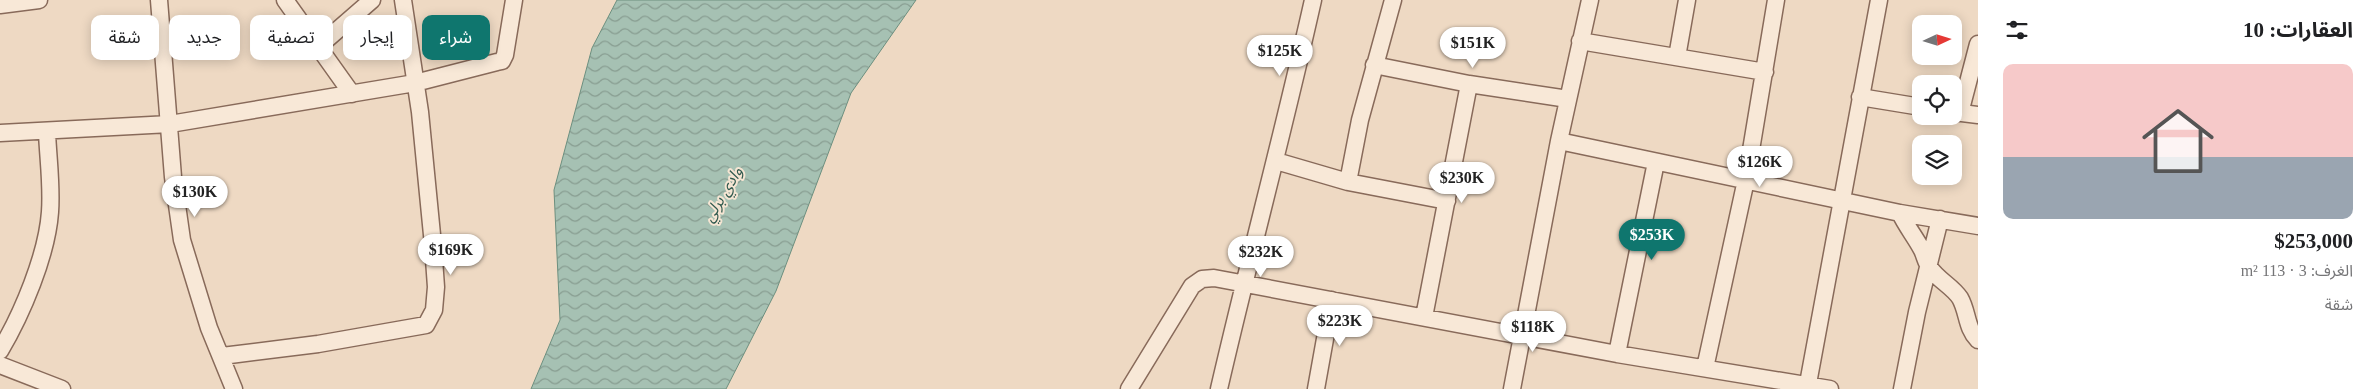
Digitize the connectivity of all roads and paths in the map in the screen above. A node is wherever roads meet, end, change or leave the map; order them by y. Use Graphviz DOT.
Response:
graph roads {
  1 [pos="38,0"];
  2 [pos="159,0"];
  3 [pos="285,0"];
  4 [pos="372,0"];
  5 [pos="403,0"];
  6 [pos="514,0"];
  7 [pos="1313,0"];
  8 [pos="1393,0"];
  9 [pos="1687,0"];
  10 [pos="1776,0"];
  11 [pos="1879,0"];
  12 [pos="1587,1"];
  13 [pos="0,5"];
  14 [pos="296,15"];
  15 [pos="333,33"];
  16 [pos="1580,40"];
  17 [pos="1978,44"];
  18 [pos="1677,57"];
  19 [pos="328,60"];
  20 [pos="1374,65"];
  21 [pos="1765,72"];
  22 [pos="415,83"];
  23 [pos="1469,84"];
  24 [pos="352,94"];
  25 [pos="1860,97"];
  26 [pos="1962,97"];
  27 [pos="1568,99"];
  28 [pos="1912,106"];
  29 [pos="1962,113"];
  30 [pos="1978,115"];
  31 [pos="170,124"];
  32 [pos="47,132"];
  33 [pos="0,133"];
  34 [pos="1559,141"];
  35 [pos="1276,161"];
  36 [pos="1656,162"];
  37 [pos="1746,180"];
  38 [pos="1348,182"];
  39 [pos="1447,201"];
  40 [pos="1842,202"];
  41 [pos="1900,214"];
  42 [pos="1940,219"];
  43 [pos="1978,226"];
  44 [pos="1928,266"];
  45 [pos="1244,282"];
  46 [pos="1332,300"];
  47 [pos="1424,317"];
  48 [pos="1523,335"];
  49 [pos="1978,340"];
  50 [pos="0,351"];
  51 [pos="1617,354"];
  52 [pos="222,356"];
  53 [pos="0,364"];
  54 [pos="1705,368"];
  55 [pos="1808,387"];
  56 [pos="62,389"];
  57 [pos="234,389"];
  58 [pos="1130,389"];
  59 [pos="1220,389"];
  60 [pos="1316,389"];
  61 [pos="1512,389"];
  62 [pos="1830,389"];
  63 [pos="1902,389"];
  1 -- 13 [label="street"];
  2 -- 31 [label="street"];
  3 -- 14 [label="street"];
  4 -- 15 [label="street"];
  5 -- 22 [label="street"];
  6 -- 22 [label="street"];
  7 -- 35 [label="street"];
  8 -- 20 [label="street"];
  9 -- 18 [label="street"];
  10 -- 21 [label="street"];
  11 -- 25 [label="street"];
  12 -- 16 [label="street"];
  16 -- 18 [label="street"];
  16 -- 27 [label="street"];
  17 -- 26 [label="street"];
  18 -- 21 [label="street"];
  19 -- 24 [label="street"];
  20 -- 23 [label="street"];
  20 -- 38 [label="street"];
  21 -- 37 [label="street"];
  22 -- 24 [label="street"];
  22 -- 52 [label="street"];
  23 -- 27 [label="street"];
  23 -- 39 [label="street"];
  24 -- 31 [label="street"];
  25 -- 28 [label="street"];
  25 -- 40 [label="street"];
  27 -- 34 [label="street"];
  29 -- 30 [label="street"];
  31 -- 32 [label="street"];
  31 -- 52 [label="street"];
  32 -- 33 [label="street"];
  32 -- 50 [label="street"];
  34 -- 36 [label="street"];
  34 -- 48 [label="street"];
  35 -- 38 [label="street"];
  35 -- 45 [label="street"];
  36 -- 37 [label="street"];
  36 -- 51 [label="street"];
  37 -- 40 [label="street"];
  37 -- 54 [label="street"];
  38 -- 39 [label="street"];
  39 -- 47 [label="street"];
  40 -- 41 [label="street"];
  40 -- 55 [label="street"];
  41 -- 42 [label="street"];
  41 -- 44 [label="street"];
  42 -- 43 [label="street"];
  42 -- 44 [label="street"];
  44 -- 49 [label="street"];
  44 -- 63 [label="street"];
  45 -- 46 [label="street"];
  45 -- 58 [label="street"];
  45 -- 59 [label="street"];
  46 -- 47 [label="street"];
  46 -- 60 [label="street"];
  47 -- 48 [label="street"];
  48 -- 51 [label="street"];
  48 -- 61 [label="street"];
  51 -- 54 [label="street"];
  52 -- 57 [label="street"];
  53 -- 56 [label="street"];
  54 -- 55 [label="street"];
  55 -- 62 [label="street"];
}
